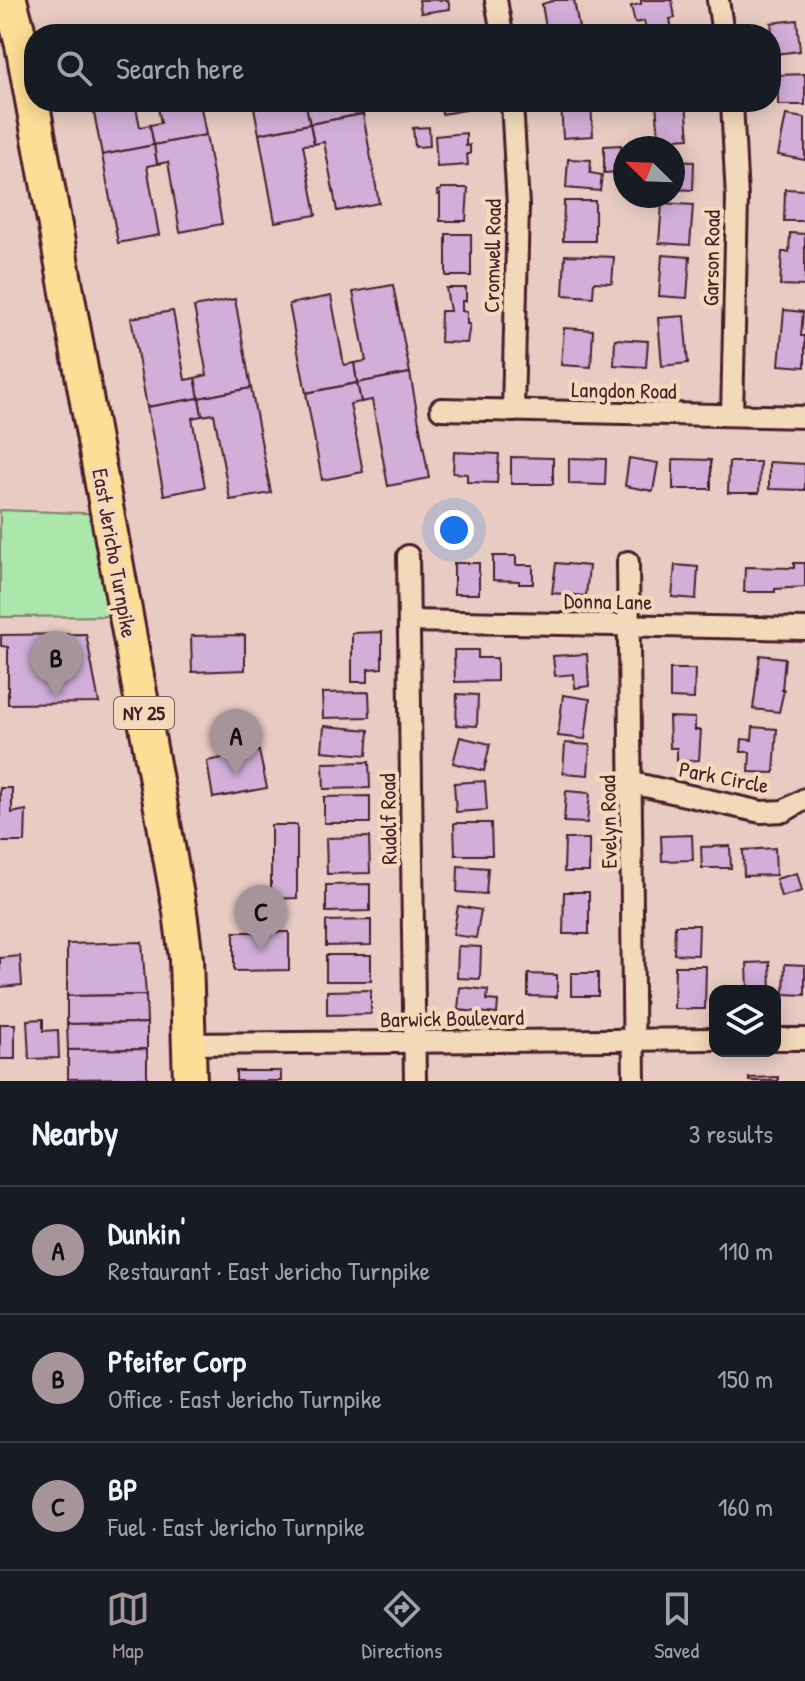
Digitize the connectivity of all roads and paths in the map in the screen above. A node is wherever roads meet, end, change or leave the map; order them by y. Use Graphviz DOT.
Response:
graph roads {
  1 [pos="496,0"];
  2 [pos="718,0"];
  3 [pos="11,14"];
  4 [pos="500,24"];
  5 [pos="722,24"];
  6 [pos="24,83"];
  7 [pos="29,112"];
  8 [pos="513,112"];
  9 [pos="733,112"];
  10 [pos="441,409"];
  11 [pos="513,411"];
  12 [pos="732,415"];
  13 [pos="805,417"];
  14 [pos="408,556"];
  15 [pos="628,562"];
  16 [pos="410,621"];
  17 [pos="629,626"];
  18 [pos="805,629"];
  19 [pos="632,783"];
  20 [pos="805,799"];
  21 [pos="709,1039"];
  22 [pos="781,1039"];
  23 [pos="805,1039"];
  24 [pos="634,1040"];
  25 [pos="415,1043"];
  26 [pos="189,1044"];
  27 [pos="190,1081"];
  28 [pos="415,1081"];
  29 [pos="634,1081"];
  1 -- 4 [label="street"];
  2 -- 5 [label="street"];
  3 -- 6 [label="main road, East Jericho Turnpike / NY 25"];
  7 -- 26 [label="main road, East Jericho Turnpike / NY 25"];
  8 -- 11 [label="street, Cromwell Road"];
  9 -- 12 [label="street, Garson Road"];
  10 -- 11 [label="street, Langdon Road"];
  11 -- 12 [label="street, Langdon Road"];
  12 -- 13 [label="street, Langdon Road"];
  14 -- 16 [label="street, Rudolf Road"];
  15 -- 17 [label="street, Evelyn Road"];
  16 -- 17 [label="street, Donna Lane"];
  16 -- 25 [label="street, Rudolf Road"];
  17 -- 18 [label="street, Donna Lane"];
  17 -- 19 [label="street, Evelyn Road"];
  19 -- 20 [label="street, Park Circle"];
  19 -- 24 [label="street, Evelyn Road"];
  21 -- 24 [label="street, Barwick Boulevard"];
  22 -- 23 [label="street"];
  24 -- 25 [label="street, Barwick Boulevard"];
  24 -- 29 [label="street, Evelyn Road"];
  25 -- 26 [label="street, Barwick Boulevard"];
  25 -- 28 [label="street, Rudolf Road"];
  26 -- 27 [label="main road, East Jericho Turnpike / NY 25"];
}
